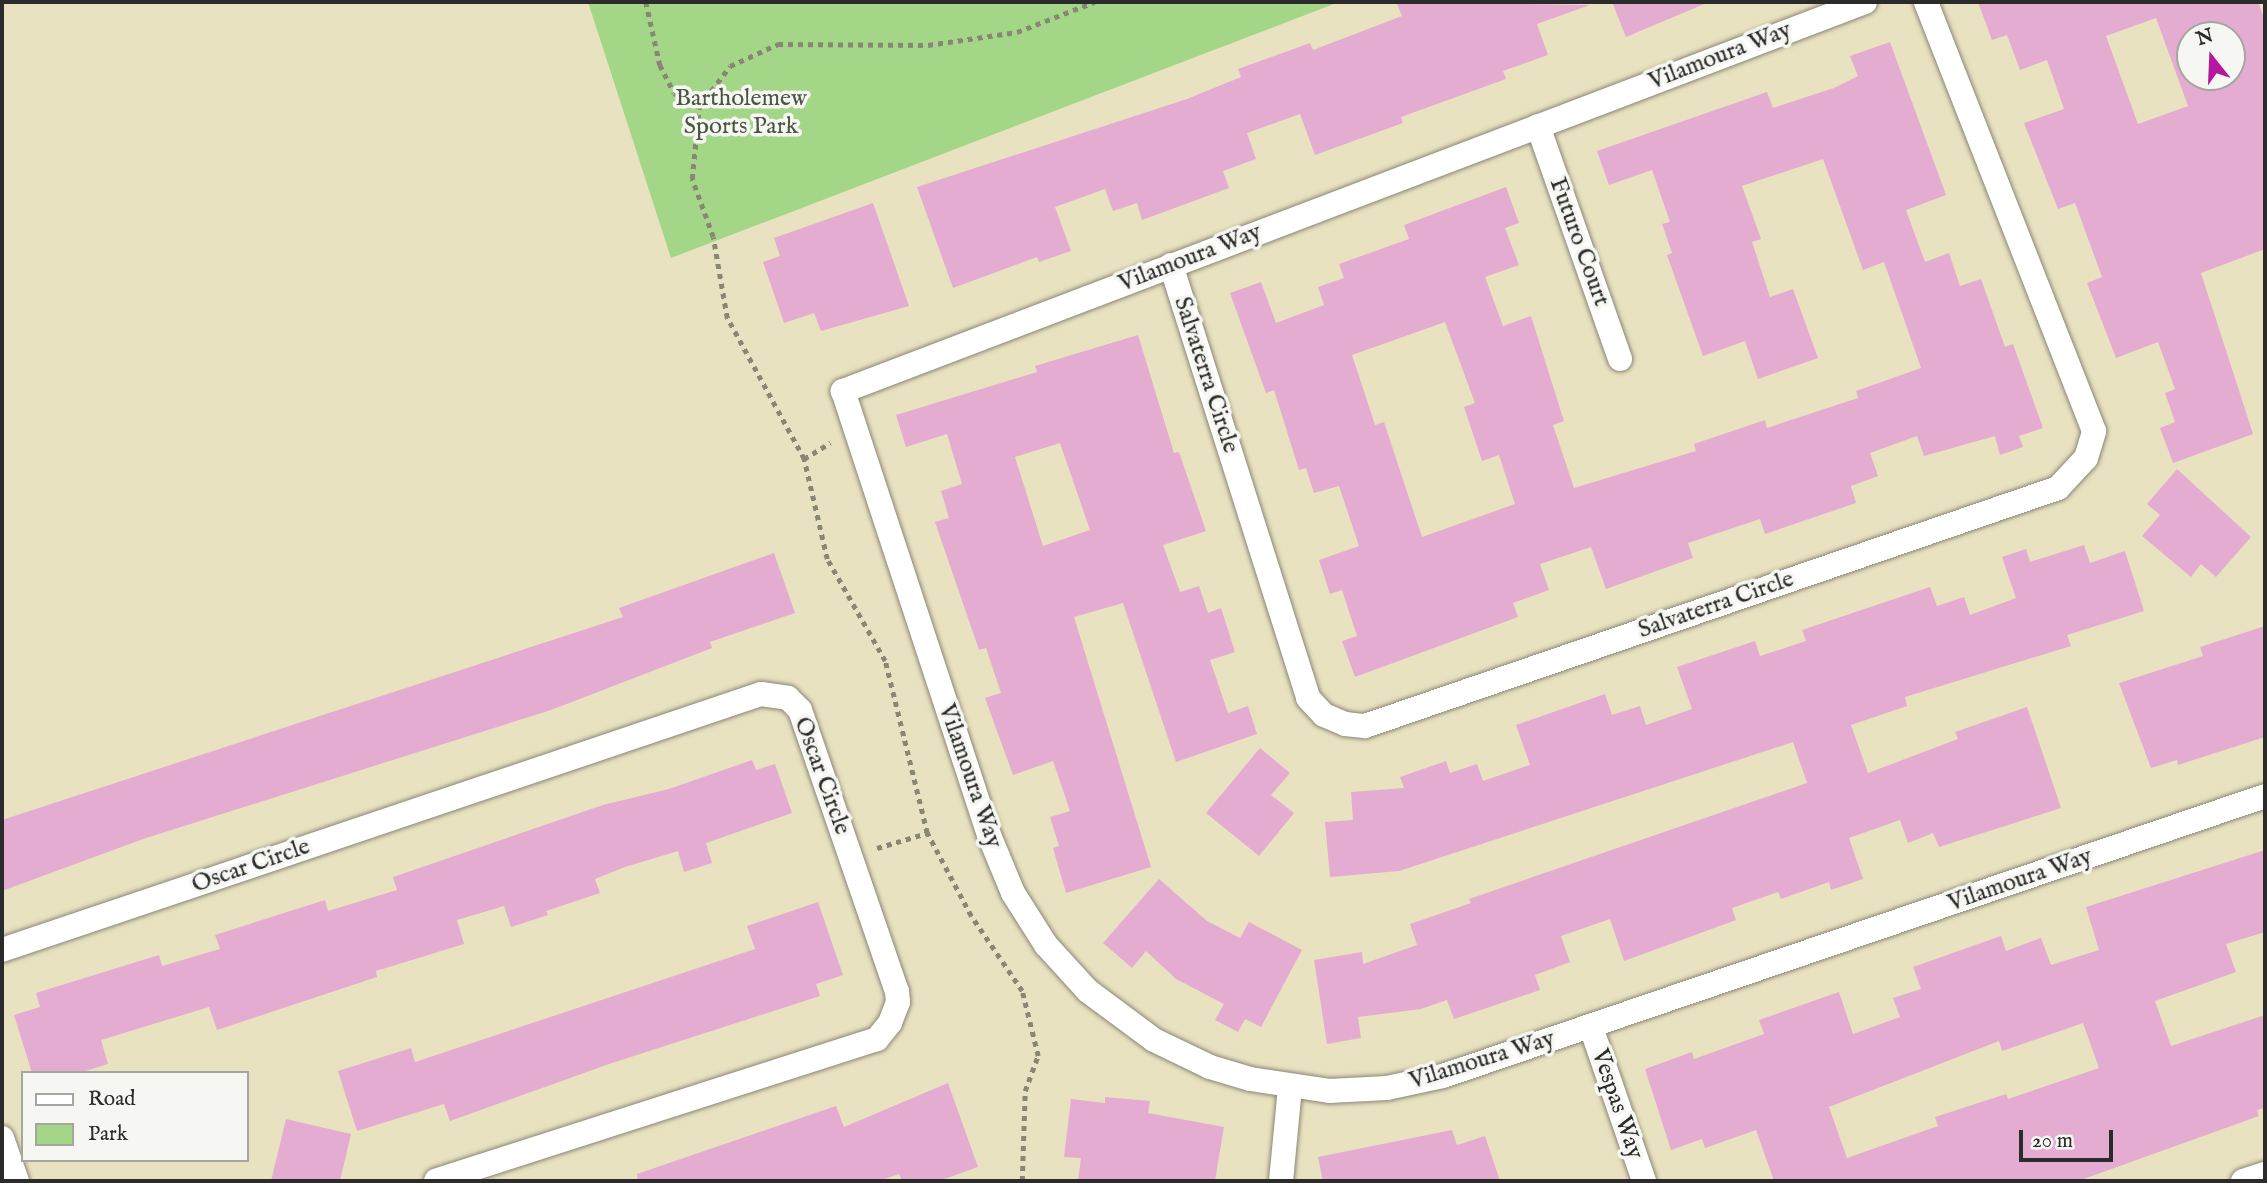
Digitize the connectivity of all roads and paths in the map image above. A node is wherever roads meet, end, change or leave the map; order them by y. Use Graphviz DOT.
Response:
graph roads {
  1 [pos="646,2"];
  2 [pos="1094,2"];
  3 [pos="1865,2"];
  4 [pos="1926,2"];
  5 [pos="699,107"];
  6 [pos="1538,125"];
  7 [pos="1171,265"];
  8 [pos="1620,359"];
  9 [pos="2265,796"];
  10 [pos="927,832"];
  11 [pos="851,856"];
  12 [pos="2,950"];
  13 [pos="1591,1027"];
  14 [pos="1290,1087"];
  15 [pos="2,1138"];
  16 [pos="2265,1174"];
  17 [pos="16,1181"];
  18 [pos="436,1181"];
  19 [pos="1022,1181"];
  20 [pos="1281,1181"];
  21 [pos="1644,1181"];
  22 [pos="2243,1181"];
  1 -- 5 [label="path"];
  2 -- 5 [label="path"];
  3 -- 6 [label="street, Vilamoura Way"];
  4 -- 7 [label="street, Salvaterra Circle"];
  5 -- 10 [label="path"];
  6 -- 7 [label="street, Vilamoura Way"];
  6 -- 8 [label="street, Futuro Court"];
  7 -- 14 [label="street, Vilamoura Way"];
  9 -- 13 [label="street, Vilamoura Way"];
  10 -- 11 [label="path"];
  10 -- 19 [label="path"];
  11 -- 12 [label="street, Oscar Circle"];
  11 -- 18 [label="street, Oscar Circle"];
  13 -- 14 [label="street, Vilamoura Way"];
  13 -- 21 [label="street, Vespas Way"];
  14 -- 20 [label="street"];
  15 -- 17 [label="street"];
  16 -- 22 [label="street"];
}
